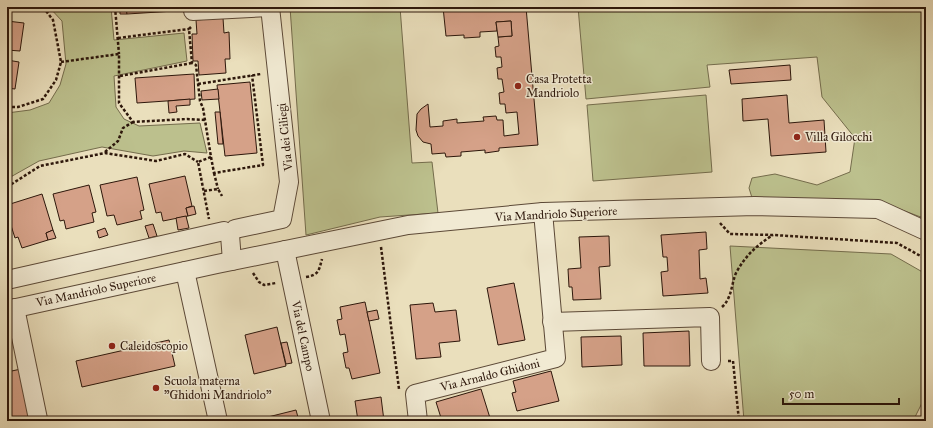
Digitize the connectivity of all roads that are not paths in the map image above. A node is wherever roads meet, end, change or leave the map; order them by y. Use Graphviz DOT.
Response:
graph roads {
  1 [pos="270,7"];
  2 [pos="193,11"];
  3 [pos="542,212"];
  4 [pos="926,231"];
  5 [pos="225,232"];
  6 [pos="285,250"];
  7 [pos="232,261"];
  8 [pos="185,271"];
  9 [pos="7,280"];
  10 [pos="11,309"];
  11 [pos="552,322"];
  12 [pos="711,361"];
  13 [pos="38,419"];
  14 [pos="218,421"];
  15 [pos="321,421"];
  16 [pos="418,421"];
  1 -- 2 [label="street, Via dei Ciliegi"];
  1 -- 5 [label="street, Via dei Ciliegi"];
  3 -- 4 [label="street, Via Mandriolo Superiore"];
  3 -- 6 [label="street, Via Mandriolo Superiore"];
  3 -- 11 [label="street, Via Arnaldo Ghidoni"];
  5 -- 7 [label="street"];
  5 -- 9 [label="street, Via dei Ciliegi"];
  6 -- 7 [label="street, Via Mandriolo Superiore"];
  6 -- 15 [label="street, Via del Campo"];
  7 -- 8 [label="street, Via Mandriolo Superiore"];
  8 -- 10 [label="street, Via Mandriolo Superiore"];
  8 -- 14 [label="street"];
  10 -- 13 [label="street"];
  11 -- 12 [label="street"];
  11 -- 16 [label="street, Via Arnaldo Ghidoni"];
}
